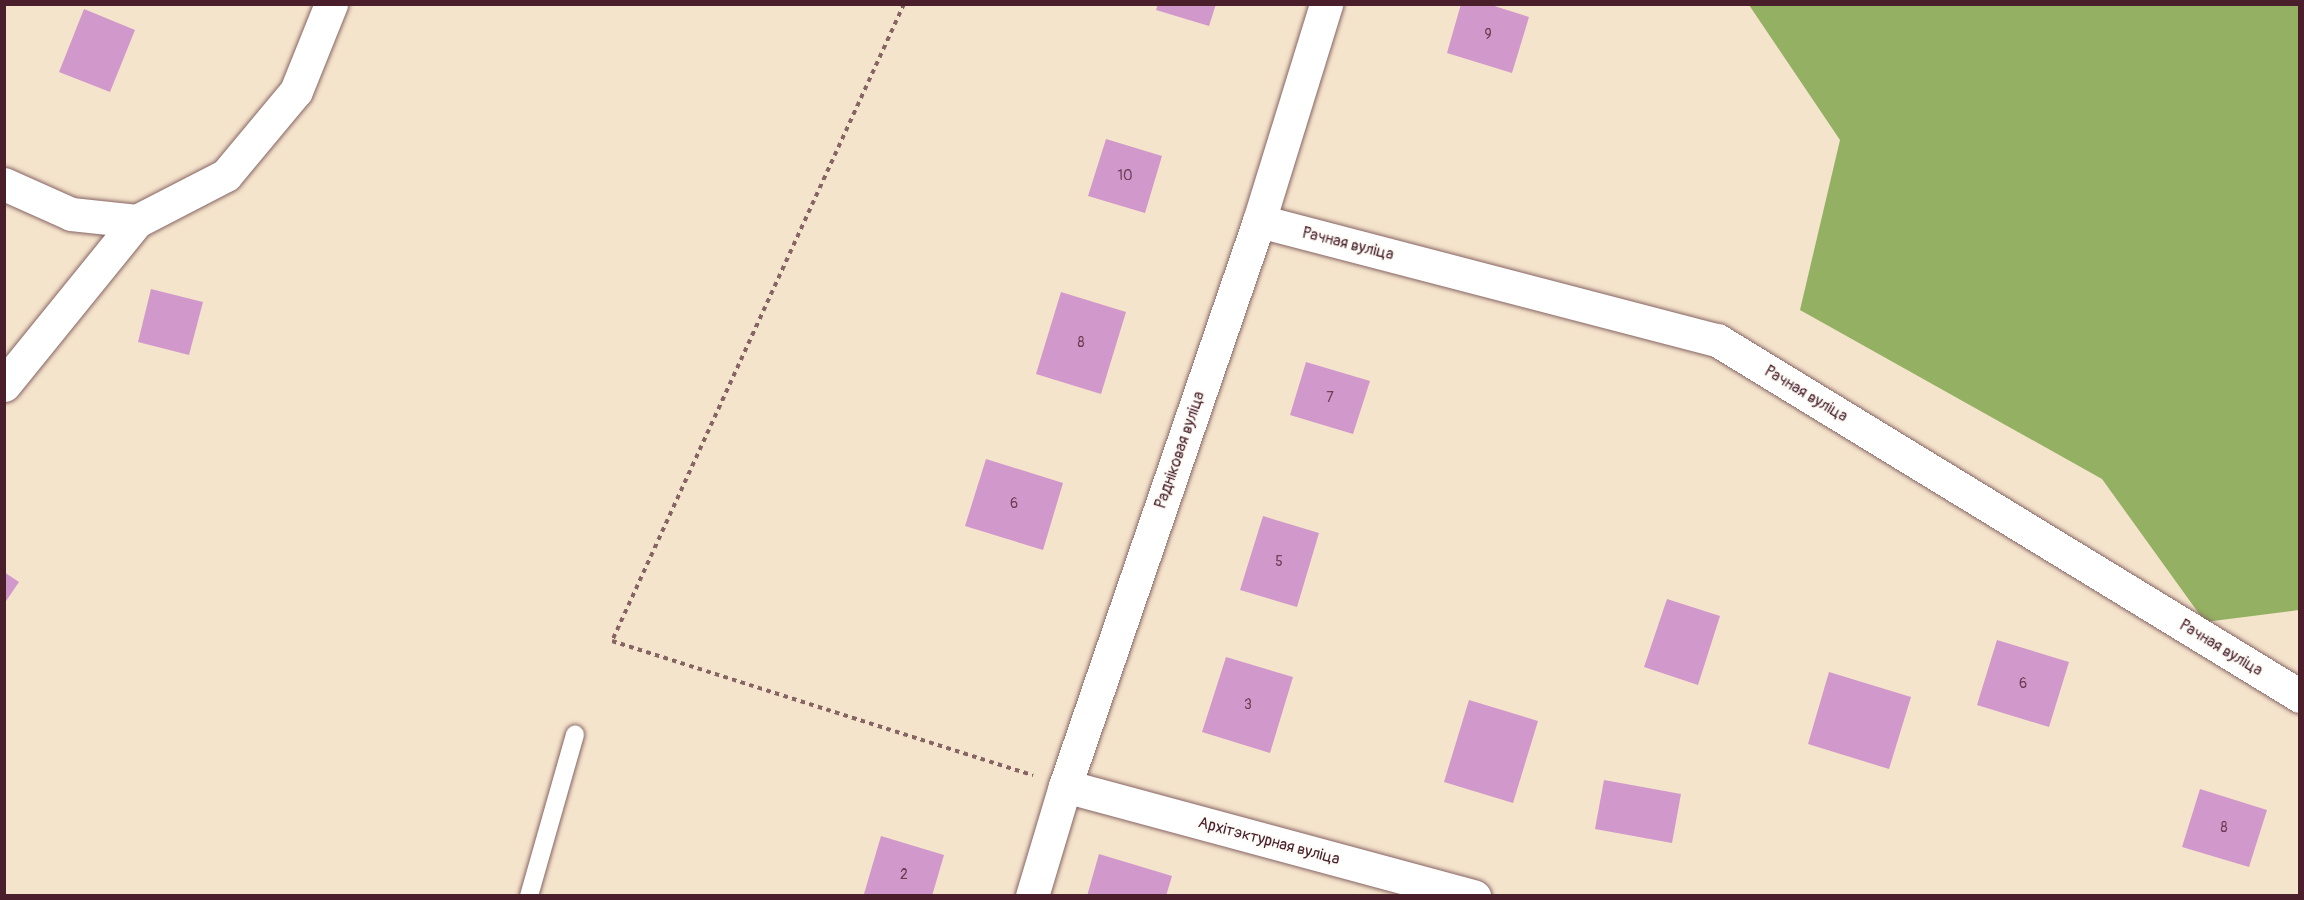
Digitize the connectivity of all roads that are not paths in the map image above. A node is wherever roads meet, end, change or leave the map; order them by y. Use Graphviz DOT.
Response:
graph roads {
  1 [pos="331,4"];
  2 [pos="1326,4"];
  3 [pos="4,184"];
  4 [pos="138,221"];
  5 [pos="1259,221"];
  6 [pos="4,386"];
  7 [pos="2300,696"];
  8 [pos="575,735"];
  9 [pos="1065,786"];
  10 [pos="529,896"];
  11 [pos="1032,896"];
  12 [pos="1474,896"];
  1 -- 4 [label="street"];
  2 -- 5 [label="street, Радніковая вуліца"];
  3 -- 4 [label="street"];
  4 -- 6 [label="street"];
  5 -- 7 [label="street, Рачная вуліца"];
  5 -- 9 [label="street, Радніковая вуліца"];
  8 -- 10 [label="lane"];
  9 -- 11 [label="street, Радніковая вуліца"];
  9 -- 12 [label="street, Архітэктурная вуліца"];
}
